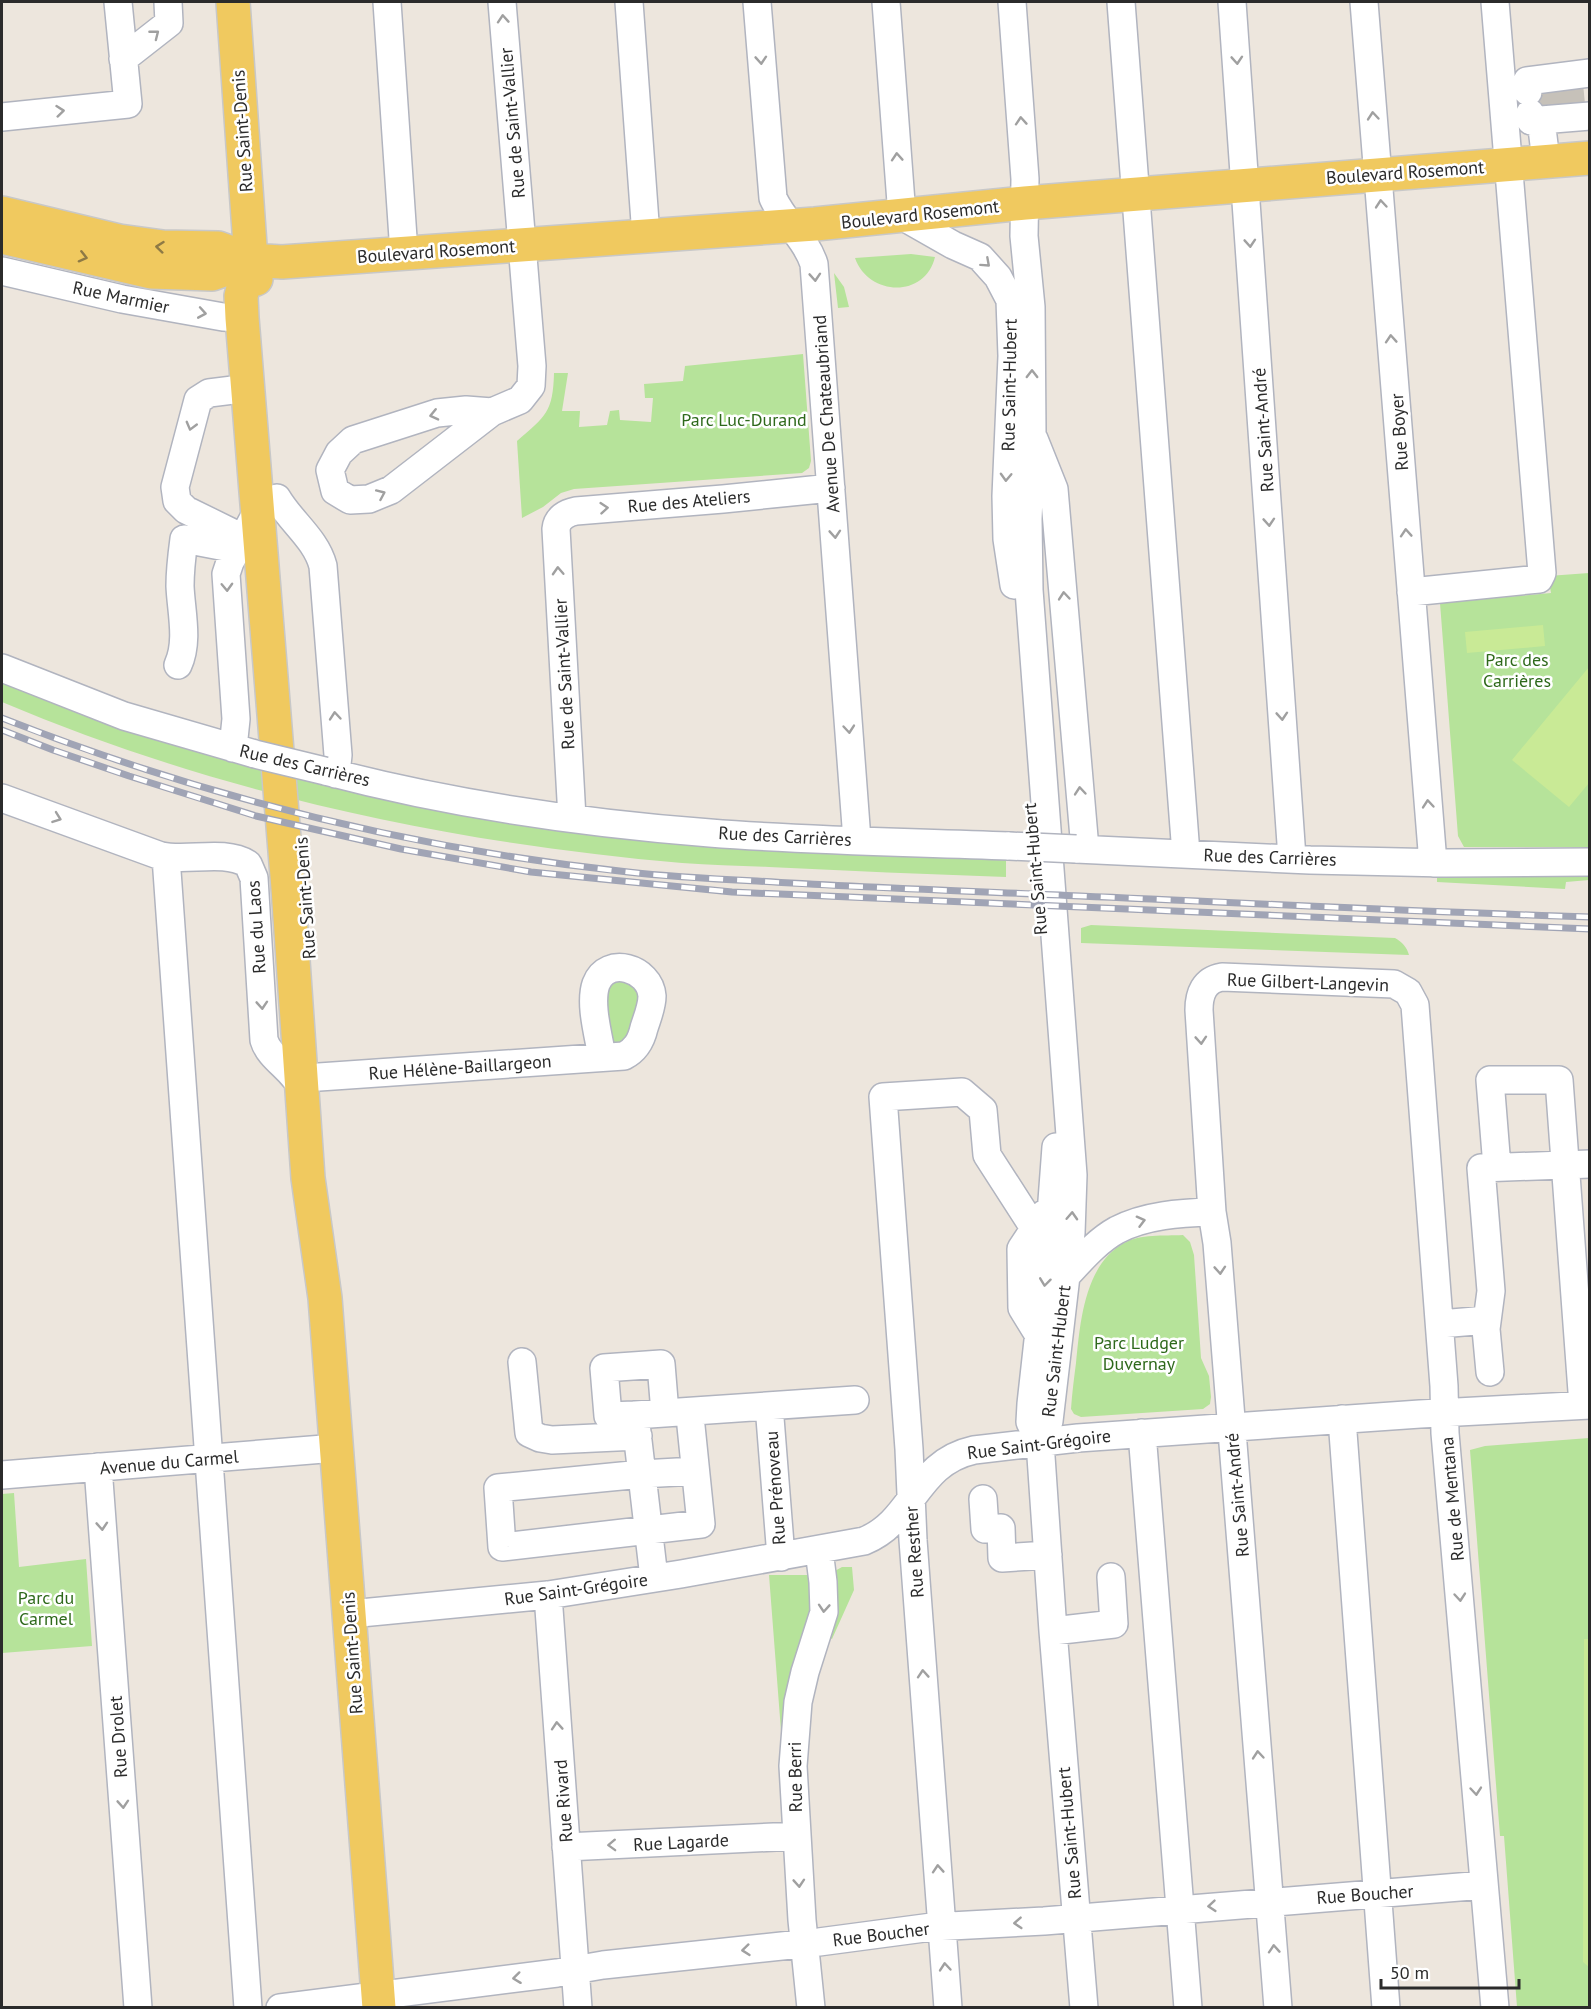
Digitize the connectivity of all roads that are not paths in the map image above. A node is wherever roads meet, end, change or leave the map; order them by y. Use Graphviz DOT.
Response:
graph roads {
  1 [pos="118,2"];
  2 [pos="168,2"];
  3 [pos="233,2"];
  4 [pos="387,2"];
  5 [pos="502,2"];
  6 [pos="629,2"];
  7 [pos="757,2"];
  8 [pos="886,2"];
  9 [pos="1012,2"];
  10 [pos="1121,2"];
  11 [pos="1232,2"];
  12 [pos="1364,2"];
  13 [pos="1496,2"];
  14 [pos="123,59"];
  15 [pos="1562,98"];
  16 [pos="2,117"];
  17 [pos="1590,158"];
  18 [pos="1546,161"];
  19 [pos="1509,164"];
  20 [pos="1378,174"];
  21 [pos="1246,185"];
  22 [pos="1136,194"];
  23 [pos="1025,203"];
  24 [pos="902,216"];
  25 [pos="791,225"];
  26 [pos="15,228"];
  27 [pos="646,236"];
  28 [pos="522,245"];
  29 [pos="404,253"];
  30 [pos="251,260"];
  31 [pos="2,271"];
  32 [pos="242,318"];
  33 [pos="249,388"];
  34 [pos="492,412"];
  35 [pos="1032,433"];
  36 [pos="831,488"];
  37 [pos="268,504"];
  38 [pos="556,529"];
  39 [pos="240,544"];
  40 [pos="1411,592"];
  41 [pos="178,665"];
  42 [pos="2,668"];
  43 [pos="244,751"];
  44 [pos="331,772"];
  45 [pos="2,798"];
  46 [pos="572,818"];
  47 [pos="857,840"];
  48 [pos="1081,849"];
  49 [pos="1186,854"];
  50 [pos="166,857"];
  51 [pos="1292,858"];
  52 [pos="1590,862"];
  53 [pos="1433,863"];
  54 [pos="1207,984"];
  55 [pos="1408,992"];
  56 [pos="602,1057"];
  57 [pos="311,1084"];
  58 [pos="1578,1164"];
  59 [pos="1497,1167"];
  60 [pos="1052,1203"];
  61 [pos="1212,1212"];
  62 [pos="1034,1228"];
  63 [pos="1065,1277"];
  64 [pos="1583,1308"];
  65 [pos="1487,1320"];
  66 [pos="1440,1324"];
  67 [pos="1038,1334"];
  68 [pos="522,1362"];
  69 [pos="1490,1372"];
  70 [pos="855,1400"];
  71 [pos="1586,1405"];
  72 [pos="665,1413"];
  73 [pos="1445,1413"];
  74 [pos="770,1418"];
  75 [pos="1342,1419"];
  76 [pos="636,1426"];
  77 [pos="691,1426"];
  78 [pos="1231,1427"];
  79 [pos="1142,1433"];
  80 [pos="1040,1442"];
  81 [pos="336,1448"];
  82 [pos="208,1459"];
  83 [pos="98,1467"];
  84 [pos="695,1471"];
  85 [pos="642,1474"];
  86 [pos="2,1475"];
  87 [pos="910,1498"];
  88 [pos="982,1499"];
  89 [pos="649,1530"];
  90 [pos="819,1550"];
  91 [pos="1048,1555"];
  92 [pos="781,1557"];
  93 [pos="1111,1577"];
  94 [pos="654,1578"];
  95 [pos="548,1595"];
  96 [pos="350,1614"];
  97 [pos="1053,1630"];
  98 [pos="796,1836"];
  99 [pos="566,1847"];
  100 [pos="1484,1885"];
  101 [pos="1378,1893"];
  102 [pos="1270,1902"];
  103 [pos="1180,1909"];
  104 [pos="1076,1918"];
  105 [pos="942,1927"];
  106 [pos="805,1944"];
  107 [pos="575,1970"];
  108 [pos="378,2001"];
  109 [pos="138,2007"];
  110 [pos="248,2007"];
  111 [pos="280,2007"];
  112 [pos="578,2007"];
  113 [pos="811,2007"];
  114 [pos="948,2007"];
  115 [pos="1084,2007"];
  116 [pos="1188,2007"];
  117 [pos="1278,2007"];
  118 [pos="1386,2007"];
  119 [pos="1495,2007"];
  1 -- 14 [label="street"];
  14 -- 2 [label="street, one-way"];
  3 -- 30 [label="main road, Rue Saint-Denis"];
  4 -- 29 [label="street"];
  28 -- 5 [label="street, Rue de Saint-Vallier, one-way"];
  6 -- 27 [label="street"];
  7 -- 25 [label="street, Avenue De Chateaubriand, one-way"];
  24 -- 8 [label="street, one-way"];
  23 -- 9 [label="street, Rue Saint-Hubert, one-way"];
  10 -- 22 [label="street"];
  11 -- 21 [label="street, Rue Saint-André, one-way"];
  20 -- 12 [label="street, Rue Boyer, one-way"];
  13 -- 19 [label="street"];
  16 -- 14 [label="street, one-way"];
  15 -- 18 [label="street"];
  17 -- 18 [label="main road, Boulevard Rosemont"];
  18 -- 19 [label="main road, Boulevard Rosemont"];
  19 -- 20 [label="main road, Boulevard Rosemont"];
  19 -- 40 [label="street"];
  20 -- 21 [label="main road, Boulevard Rosemont"];
  40 -- 20 [label="street, Rue Boyer, one-way"];
  21 -- 22 [label="main road, Boulevard Rosemont"];
  21 -- 51 [label="street, Rue Saint-André, one-way"];
  22 -- 23 [label="main road, Boulevard Rosemont"];
  22 -- 49 [label="street"];
  23 -- 24 [label="main road, Boulevard Rosemont"];
  35 -- 23 [label="street, Rue Saint-Hubert, one-way"];
  24 -- 25 [label="main road, Boulevard Rosemont"];
  24 -- 60 [label="street, Rue Saint-Hubert, one-way"];
  25 -- 27 [label="main road, Boulevard Rosemont"];
  25 -- 36 [label="street, Avenue De Chateaubriand, one-way"];
  26 -- 30 [label="main road, Boulevard Rosemont"];
  27 -- 28 [label="main road, Boulevard Rosemont"];
  28 -- 29 [label="main road, Boulevard Rosemont"];
  28 -- 34 [label="street, Rue de Saint-Vallier"];
  29 -- 30 [label="main road, Boulevard Rosemont"];
  30 -- 32 [label="main road, Rue Saint-Denis"];
  30 -- 37 [label="main road, Rue Saint-Denis"];
  31 -- 32 [label="street, Rue Marmier, one-way"];
  32 -- 33 [label="main road, Rue Saint-Denis"];
  33 -- 37 [label="main road, Rue Saint-Denis"];
  33 -- 39 [label="street, one-way"];
  34 -- 34 [label="street, one-way"];
  48 -- 35 [label="street, Rue Saint-Hubert, one-way"];
  63 -- 35 [label="street, Rue Saint-Hubert, one-way"];
  38 -- 36 [label="street, Rue des Ateliers, one-way"];
  36 -- 47 [label="street, Avenue De Chateaubriand, one-way"];
  37 -- 39 [label="street"];
  44 -- 37 [label="street, Rue Saint-Denis, one-way"];
  37 -- 57 [label="main road, Rue Saint-Denis"];
  46 -- 38 [label="street, Rue de Saint-Vallier, one-way"];
  39 -- 41 [label="street"];
  39 -- 43 [label="street, one-way"];
  53 -- 40 [label="street, Rue Boyer, one-way"];
  42 -- 43 [label="street, Rue des Carrières"];
  43 -- 44 [label="street, Rue des Carrières, bridge"];
  44 -- 46 [label="street, Rue des Carrières"];
  45 -- 50 [label="street, Rue du Laos, one-way"];
  46 -- 47 [label="street, Rue des Carrières"];
  47 -- 48 [label="street, Rue des Carrières, bridge"];
  48 -- 49 [label="street, Rue des Carrières"];
  49 -- 51 [label="street, Rue des Carrières"];
  50 -- 57 [label="street, Rue du Laos, one-way"];
  50 -- 82 [label="street"];
  51 -- 53 [label="street, Rue des Carrières"];
  52 -- 53 [label="street, Rue des Carrières"];
  54 -- 55 [label="street, Rue Gilbert-Langevin"];
  54 -- 61 [label="street, Rue Saint-André, one-way"];
  55 -- 66 [label="street, Rue de Mentana"];
  56 -- 57 [label="street, Rue Hélène-Baillargeon"];
  57 -- 81 [label="main road, Rue Saint-Denis"];
  58 -- 59 [label="street"];
  58 -- 59 [label="street"];
  58 -- 64 [label="street"];
  59 -- 65 [label="street"];
  60 -- 62 [label="street"];
  60 -- 67 [label="street, Rue Saint-Hubert, one-way"];
  63 -- 61 [label="street, one-way"];
  61 -- 78 [label="street, Rue Saint-André, one-way"];
  62 -- 67 [label="street"];
  62 -- 87 [label="street, Rue Resther"];
  63 -- 80 [label="street, Rue Saint-Hubert"];
  64 -- 71 [label="street"];
  65 -- 66 [label="street"];
  65 -- 69 [label="street"];
  66 -- 73 [label="street, Rue de Mentana"];
  67 -- 80 [label="street, Rue Saint-Hubert"];
  68 -- 76 [label="street"];
  70 -- 72 [label="street"];
  71 -- 73 [label="street, Rue Saint-Grégoire"];
  72 -- 76 [label="street"];
  72 -- 76 [label="street"];
  73 -- 75 [label="street, Rue Saint-Grégoire"];
  73 -- 100 [label="street, Rue de Mentana, one-way"];
  74 -- 92 [label="street, Rue Prénoveau"];
  75 -- 78 [label="street, Rue Saint-Grégoire"];
  75 -- 101 [label="street"];
  76 -- 85 [label="street"];
  77 -- 84 [label="street"];
  78 -- 79 [label="street, Rue Saint-Grégoire"];
  102 -- 78 [label="street, Rue Saint-André, one-way"];
  79 -- 80 [label="street, Rue Saint-Grégoire"];
  79 -- 103 [label="street"];
  80 -- 87 [label="street, Rue Saint-Grégoire"];
  80 -- 91 [label="street, Rue Saint-Hubert"];
  81 -- 82 [label="street, Avenue du Carmel"];
  81 -- 96 [label="main road, Rue Saint-Denis"];
  82 -- 83 [label="street, Avenue du Carmel"];
  82 -- 110 [label="street"];
  83 -- 86 [label="street, Avenue du Carmel"];
  83 -- 109 [label="street, Rue Drolet, one-way"];
  84 -- 85 [label="street"];
  84 -- 89 [label="street"];
  85 -- 89 [label="street"];
  85 -- 89 [label="street"];
  87 -- 90 [label="street, Rue Saint-Grégoire"];
  105 -- 87 [label="street, Rue Resther, one-way"];
  88 -- 91 [label="street"];
  89 -- 94 [label="street"];
  90 -- 92 [label="street, Rue Saint-Grégoire"];
  90 -- 98 [label="street, Rue Berri, one-way"];
  91 -- 97 [label="street, Rue Saint-Hubert"];
  92 -- 94 [label="street, Rue Saint-Grégoire"];
  93 -- 97 [label="street"];
  94 -- 95 [label="street, Rue Saint-Grégoire"];
  95 -- 96 [label="street, Rue Saint-Grégoire"];
  99 -- 95 [label="street, Rue Rivard, one-way"];
  96 -- 108 [label="main road, Rue Saint-Denis"];
  97 -- 104 [label="street, Rue Saint-Hubert"];
  98 -- 99 [label="street, Rue Lagarde, one-way"];
  98 -- 106 [label="street, Rue Berri, one-way"];
  99 -- 107 [label="street, Rue Rivard"];
  100 -- 101 [label="street, Rue Boucher"];
  100 -- 119 [label="street, Rue de Mentana"];
  101 -- 102 [label="street, Rue Boucher"];
  101 -- 118 [label="street"];
  102 -- 103 [label="street, Rue Boucher, one-way"];
  117 -- 102 [label="street, Rue Saint-André, one-way"];
  103 -- 104 [label="street, Rue Boucher"];
  103 -- 116 [label="street"];
  104 -- 105 [label="street, Rue Boucher, one-way"];
  104 -- 115 [label="street, Rue Saint-Hubert"];
  105 -- 106 [label="street, Rue Boucher"];
  114 -- 105 [label="street, Rue Resther, one-way"];
  106 -- 107 [label="street, Rue Boucher, one-way"];
  106 -- 113 [label="street, Rue Berri"];
  107 -- 108 [label="street, Rue Boucher, one-way"];
  107 -- 112 [label="street, Rue Rivard"];
  108 -- 111 [label="street, Rue Boucher"];
}
